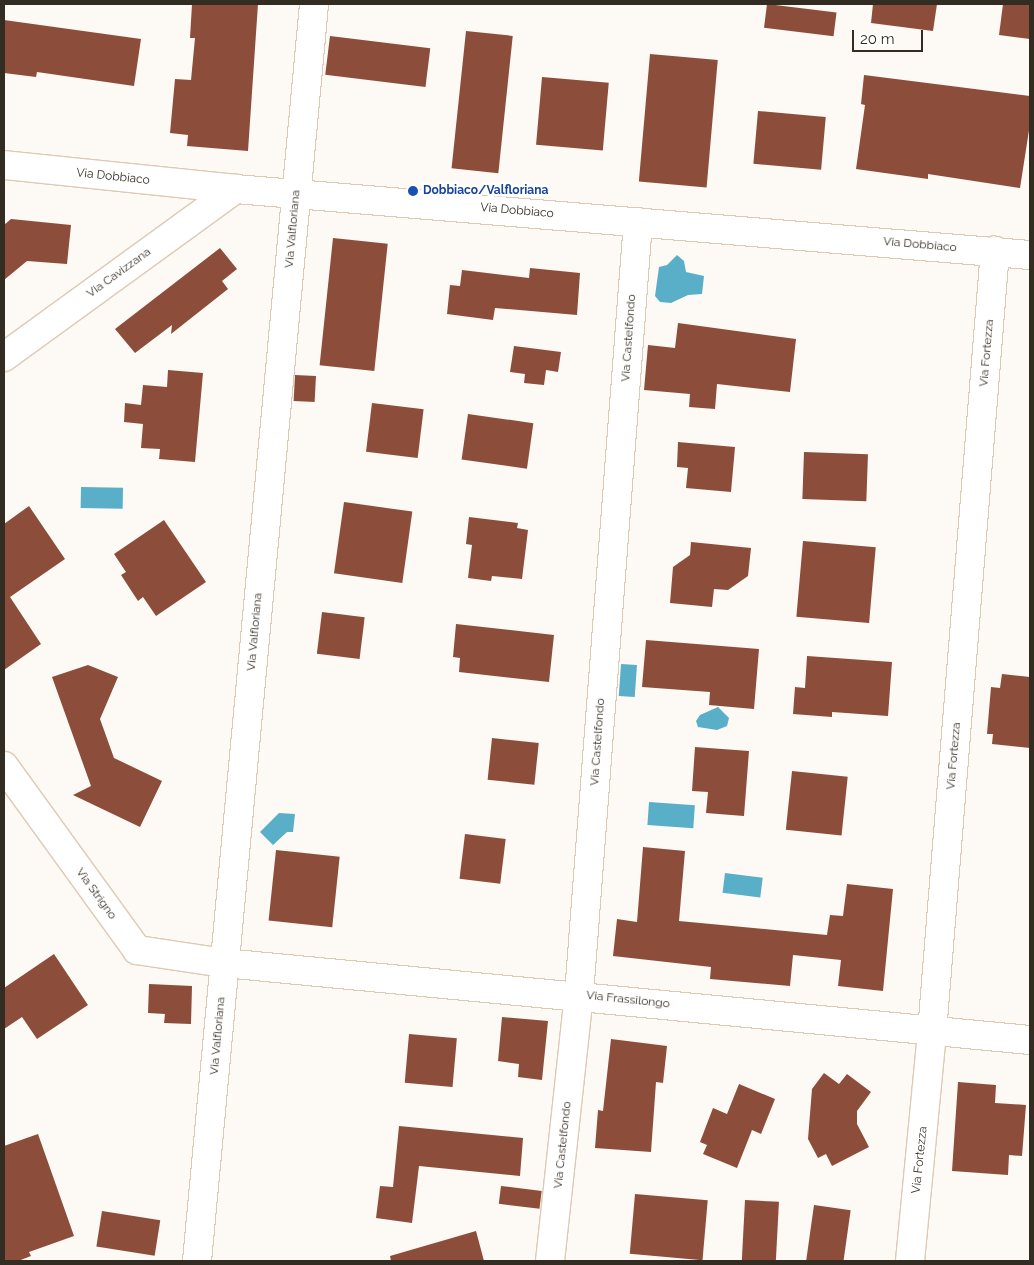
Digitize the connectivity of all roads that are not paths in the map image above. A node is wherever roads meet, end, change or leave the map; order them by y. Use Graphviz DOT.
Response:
graph roads {
  1 [pos="314,4"];
  2 [pos="4,165"];
  3 [pos="235,189"];
  4 [pos="296,192"];
  5 [pos="638,222"];
  6 [pos="995,251"];
  7 [pos="1030,255"];
  8 [pos="4,357"];
  9 [pos="4,766"];
  10 [pos="224,963"];
  11 [pos="579,994"];
  12 [pos="932,1032"];
  13 [pos="1030,1040"];
  14 [pos="197,1261"];
  15 [pos="550,1261"];
  16 [pos="910,1261"];
  1 -- 4 [label="street, Via Valfloriana"];
  2 -- 3 [label="street, Via Dobbiaco"];
  3 -- 4 [label="street, Via Dobbiaco"];
  3 -- 8 [label="street, Via Cavizzana"];
  4 -- 5 [label="street, Via Dobbiaco"];
  4 -- 10 [label="street, Via Valfloriana"];
  5 -- 6 [label="street, Via Dobbiaco"];
  5 -- 11 [label="street, Via Castelfondo"];
  6 -- 7 [label="street, Via Dobbiaco"];
  6 -- 12 [label="street, Via Fortezza"];
  9 -- 10 [label="street, Via Strigno"];
  10 -- 11 [label="street, Via Frassilongo"];
  10 -- 14 [label="street, Via Valfloriana"];
  11 -- 12 [label="street, Via Frassilongo"];
  11 -- 15 [label="street, Via Castelfondo"];
  12 -- 13 [label="street, Via Frassilongo"];
  12 -- 16 [label="street, Via Fortezza"];
}
